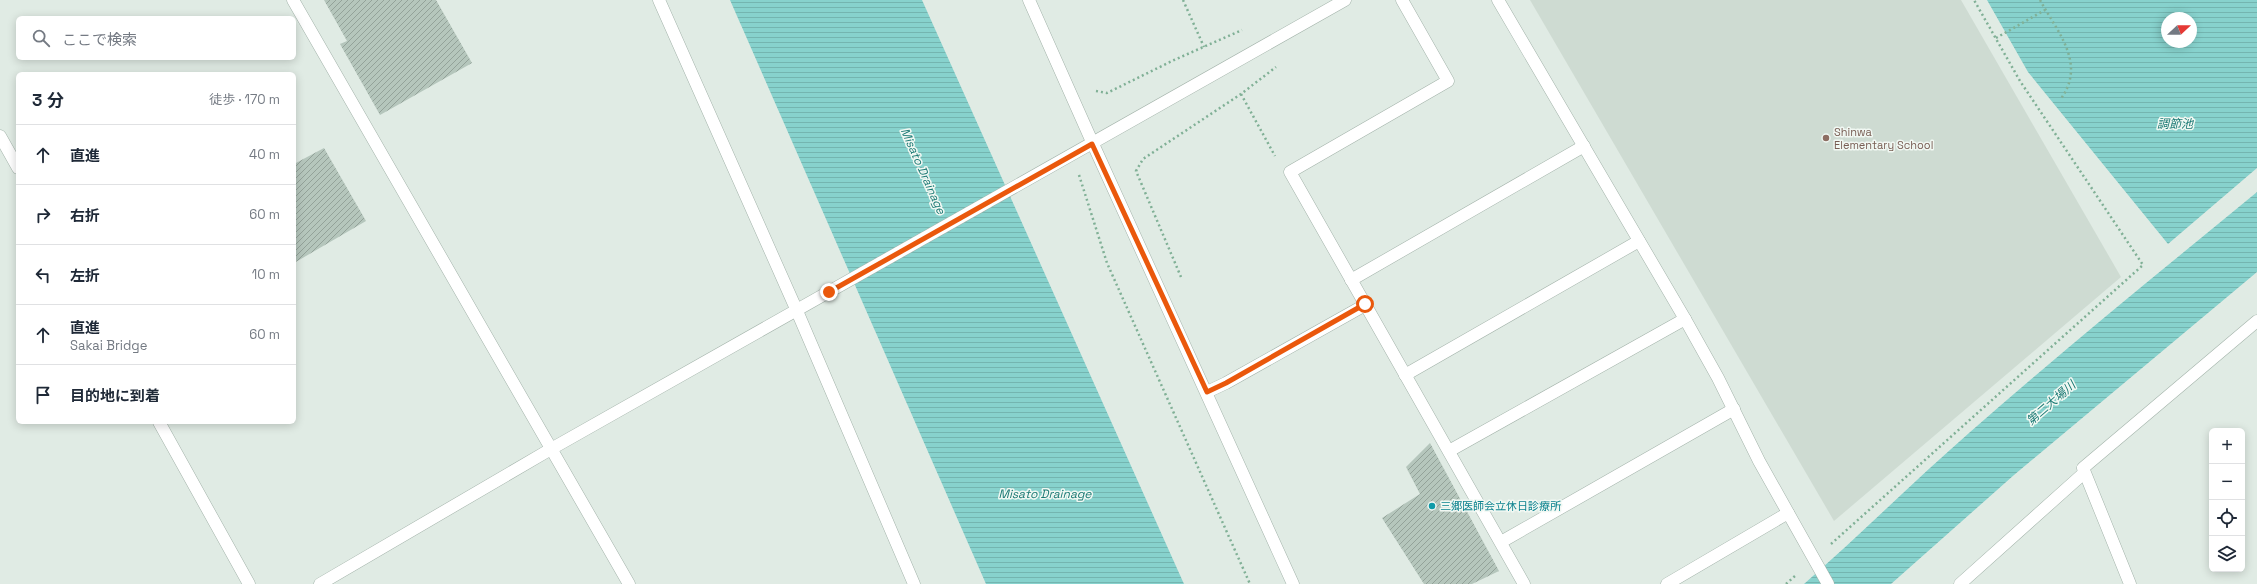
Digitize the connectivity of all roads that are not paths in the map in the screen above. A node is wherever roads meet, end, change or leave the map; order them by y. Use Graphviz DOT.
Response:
graph roads {
  1 [pos="293,0"];
  2 [pos="659,0"];
  3 [pos="1029,0"];
  4 [pos="1344,0"];
  5 [pos="1402,0"];
  6 [pos="1498,0"];
  7 [pos="0,136"];
  8 [pos="1092,144"];
  9 [pos="1584,146"];
  10 [pos="16,164"];
  11 [pos="1639,241"];
  12 [pos="1351,280"];
  13 [pos="1365,304"];
  14 [pos="797,311"];
  15 [pos="1685,319"];
  16 [pos="2257,321"];
  17 [pos="1405,374"];
  18 [pos="1207,392"];
  19 [pos="1734,409"];
  20 [pos="160,424"];
  21 [pos="551,449"];
  22 [pos="1450,451"];
  23 [pos="2084,472"];
  24 [pos="1788,512"];
  25 [pos="1501,542"];
  26 [pos="249,584"];
  27 [pos="320,584"];
  28 [pos="629,584"];
  29 [pos="914,584"];
  30 [pos="1293,584"];
  31 [pos="1524,584"];
  32 [pos="1667,584"];
  33 [pos="1828,584"];
  34 [pos="1960,584"];
  35 [pos="2130,584"];
  1 -- 21 [label="street"];
  2 -- 14 [label="street"];
  3 -- 8 [label="street"];
  4 -- 8 [label="street"];
  5 -- 12 [label="street"];
  6 -- 9 [label="street"];
  7 -- 10 [label="street"];
  8 -- 14 [label="street"];
  8 -- 18 [label="street"];
  9 -- 11 [label="street"];
  9 -- 12 [label="street"];
  11 -- 15 [label="street"];
  11 -- 17 [label="street"];
  12 -- 13 [label="street"];
  13 -- 17 [label="street"];
  13 -- 18 [label="street"];
  14 -- 21 [label="street"];
  14 -- 29 [label="street"];
  15 -- 19 [label="street"];
  15 -- 22 [label="street"];
  16 -- 23 [label="street"];
  17 -- 22 [label="street"];
  18 -- 30 [label="street"];
  19 -- 24 [label="street"];
  19 -- 25 [label="street"];
  20 -- 26 [label="street"];
  21 -- 27 [label="street"];
  21 -- 28 [label="street"];
  22 -- 25 [label="street"];
  23 -- 34 [label="street"];
  23 -- 35 [label="street"];
  24 -- 32 [label="street"];
  24 -- 33 [label="street"];
  25 -- 31 [label="street"];
}
